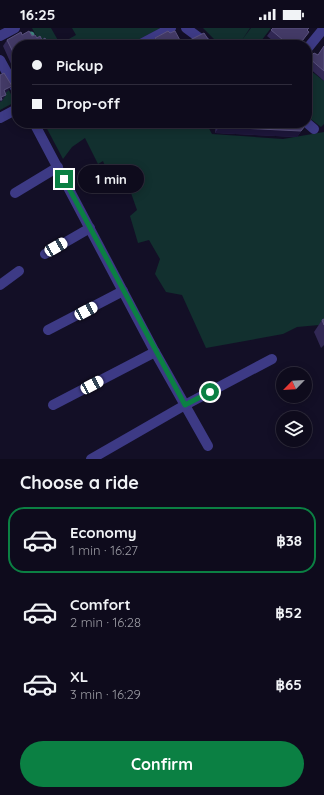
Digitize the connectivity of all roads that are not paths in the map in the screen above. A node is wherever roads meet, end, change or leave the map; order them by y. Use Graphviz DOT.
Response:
graph roads {
  1 [pos="15,28"];
  2 [pos="172,28"];
  3 [pos="186,28"];
  4 [pos="324,28"];
  5 [pos="0,36"];
  6 [pos="149,40"];
  7 [pos="202,40"];
  8 [pos="312,43"];
  9 [pos="0,60"];
  10 [pos="12,82"];
  11 [pos="12,112"];
  12 [pos="0,118"];
  13 [pos="37,128"];
  14 [pos="58,167"];
  15 [pos="15,193"];
  16 [pos="90,228"];
  17 [pos="45,254"];
  18 [pos="19,271"];
  19 [pos="0,285"];
  20 [pos="123,291"];
  21 [pos="48,330"];
  22 [pos="155,352"];
  23 [pos="272,359"];
  24 [pos="53,405"];
  25 [pos="185,405"];
  26 [pos="208,446"];
  27 [pos="91,459"];
  1 -- 5 [label="street"];
  2 -- 6 [label="street"];
  3 -- 7 [label="street"];
  4 -- 8 [label="street"];
  9 -- 10 [label="street"];
  11 -- 12 [label="street"];
  13 -- 14 [label="street"];
  14 -- 15 [label="street"];
  14 -- 16 [label="street"];
  16 -- 17 [label="street"];
  16 -- 20 [label="street"];
  18 -- 19 [label="street"];
  20 -- 21 [label="street"];
  20 -- 22 [label="street"];
  22 -- 24 [label="street"];
  22 -- 25 [label="street"];
  23 -- 25 [label="street"];
  25 -- 26 [label="street"];
  25 -- 27 [label="street"];
}
